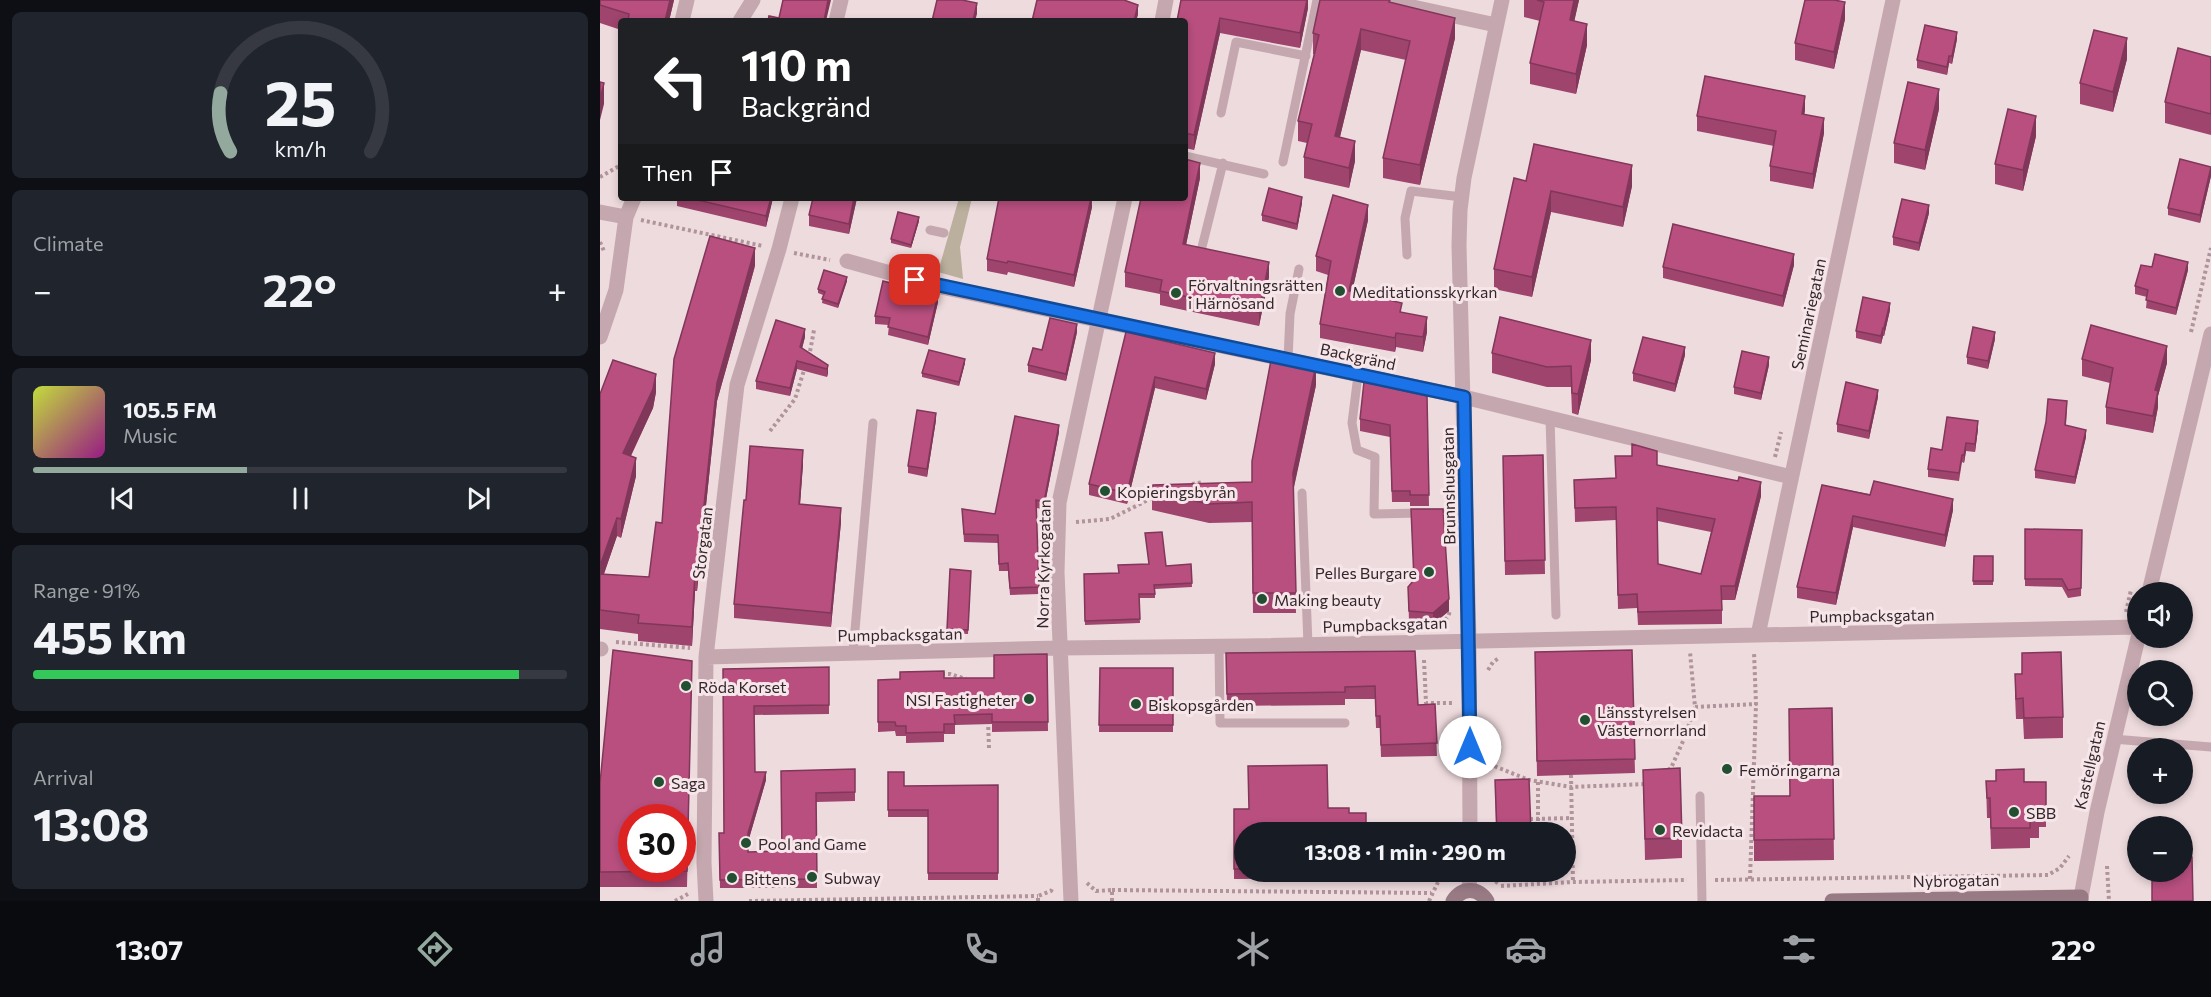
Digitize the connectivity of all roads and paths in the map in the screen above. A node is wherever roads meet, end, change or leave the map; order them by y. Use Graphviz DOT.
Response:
graph roads {
  1 [pos="687,0"];
  2 [pos="753,0"];
  3 [pos="841,0"];
  4 [pos="1166,0"];
  5 [pos="1317,0"];
  6 [pos="1502,0"];
  7 [pos="1893,0"];
  8 [pos="1387,1"];
  9 [pos="683,18"];
  10 [pos="742,18"];
  11 [pos="837,18"];
  12 [pos="1163,18"];
  13 [pos="1496,25"];
  14 [pos="1306,56"];
  15 [pos="1221,113"];
  16 [pos="1188,157"];
  17 [pos="1283,162"];
  18 [pos="1223,163"];
  19 [pos="618,167"];
  20 [pos="1264,174"];
  21 [pos="600,177"];
  22 [pos="1462,197"];
  23 [pos="633,201"];
  24 [pos="791,201"];
  25 [pos="1124,201"];
  26 [pos="600,212"];
  27 [pos="626,217"];
  28 [pos="930,230"];
  29 [pos="944,233"];
  30 [pos="748,243"];
  31 [pos="2211,248"];
  32 [pos="1201,252"];
  33 [pos="798,254"];
  34 [pos="1407,255"];
  35 [pos="820,260"];
  36 [pos="847,261"];
  37 [pos="1299,268"];
  38 [pos="1100,320"];
  39 [pos="814,330"];
  40 [pos="2211,334"];
  41 [pos="600,337"];
  42 [pos="2189,341"];
  43 [pos="1288,360"];
  44 [pos="1359,375"];
  45 [pos="1464,397"];
  46 [pos="1550,418"];
  47 [pos="873,423"];
  48 [pos="1782,425"];
  49 [pos="770,431"];
  50 [pos="1764,456"];
  51 [pos="1791,477"];
  52 [pos="1203,482"];
  53 [pos="1183,486"];
  54 [pos="1162,494"];
  55 [pos="1302,494"];
  56 [pos="1467,512"];
  57 [pos="1069,522"];
  58 [pos="2151,582"];
  59 [pos="2127,605"];
  60 [pos="1451,608"];
  61 [pos="2126,609"];
  62 [pos="2115,610"];
  63 [pos="2127,614"];
  64 [pos="1556,615"];
  65 [pos="1435,627"];
  66 [pos="2127,627"];
  67 [pos="1756,635"];
  68 [pos="1688,636"];
  69 [pos="1469,640"];
  70 [pos="1308,644"];
  71 [pos="1218,646"];
  72 [pos="1060,648"];
  73 [pos="2136,648"];
  74 [pos="601,649"];
  75 [pos="853,652"];
  76 [pos="701,653"];
  77 [pos="1424,655"];
  78 [pos="1506,656"];
  79 [pos="1487,673"];
  80 [pos="940,674"];
  81 [pos="968,680"];
  82 [pos="1453,693"];
  83 [pos="1426,703"];
  84 [pos="1449,703"];
  85 [pos="1756,704"];
  86 [pos="1695,707"];
  87 [pos="1424,710"];
  88 [pos="1453,714"];
  89 [pos="987,717"];
  90 [pos="1345,723"];
  91 [pos="2114,739"];
  92 [pos="2211,747"];
  93 [pos="989,748"];
  94 [pos="1663,773"];
  95 [pos="1489,775"];
  96 [pos="1571,775"];
  97 [pos="1655,779"];
  98 [pos="1538,782"];
  99 [pos="1571,787"];
  100 [pos="1700,796"];
  101 [pos="1538,818"];
  102 [pos="1572,818"];
  103 [pos="1530,819"];
  104 [pos="1470,822"];
  105 [pos="1538,822"];
  106 [pos="1572,822"];
  107 [pos="2071,848"];
  108 [pos="1750,879"];
  109 [pos="1701,880"];
  110 [pos="1438,882"];
  111 [pos="1469,882"];
  112 [pos="1573,882"];
  113 [pos="1576,882"];
  114 [pos="1501,886"];
  115 [pos="1112,890"];
  116 [pos="1469,890"];
  117 [pos="688,893"];
  118 [pos="1431,893"];
  119 [pos="1038,896"];
  120 [pos="2081,899"];
  121 [pos="675,901"];
  122 [pos="706,901"];
  123 [pos="749,901"];
  124 [pos="1071,901"];
  125 [pos="1429,901"];
  126 [pos="1453,901"];
  127 [pos="1487,901"];
  128 [pos="1702,901"];
  129 [pos="1832,901"];
  1 -- 9 [label="street"];
  2 -- 10 [label="street"];
  3 -- 11 [label="street"];
  4 -- 12 [label="street"];
  5 -- 14 [label="lane"];
  6 -- 13 [label="street, Brunnshusgatan"];
  7 -- 51 [label="street, Seminariegatan"];
  8 -- 13 [label="street"];
  13 -- 22 [label="street, Brunnshusgatan"];
  14 -- 15 [label="lane"];
  14 -- 17 [label="lane"];
  16 -- 18 [label="lane"];
  18 -- 20 [label="lane"];
  18 -- 32 [label="lane"];
  19 -- 21 [label="path"];
  22 -- 34 [label="lane"];
  22 -- 45 [label="street, Brunnshusgatan"];
  23 -- 27 [label="street"];
  24 -- 76 [label="street, Storgatan"];
  25 -- 38 [label="street, Norra Kyrkogatan"];
  26 -- 27 [label="street"];
  27 -- 30 [label="path"];
  27 -- 41 [label="street"];
  28 -- 29 [label="lane"];
  31 -- 42 [label="path"];
  33 -- 35 [label="path"];
  36 -- 38 [label="street, Backgränd"];
  37 -- 43 [label="lane"];
  38 -- 43 [label="street, Backgränd"];
  38 -- 72 [label="street, Norra Kyrkogatan"];
  39 -- 49 [label="path"];
  40 -- 58 [label="street"];
  43 -- 44 [label="street, Backgränd"];
  44 -- 45 [label="street, Backgränd"];
  44 -- 56 [label="lane"];
  45 -- 46 [label="street, Backgränd"];
  45 -- 56 [label="street, Brunnshusgatan"];
  46 -- 51 [label="street, Backgränd"];
  46 -- 64 [label="lane"];
  47 -- 75 [label="lane"];
  48 -- 50 [label="path"];
  51 -- 67 [label="street, Seminariegatan"];
  52 -- 53 [label="path"];
  54 -- 57 [label="path"];
  55 -- 70 [label="lane"];
  56 -- 69 [label="street, Brunnshusgatan"];
  59 -- 61 [label="path"];
  60 -- 65 [label="path"];
  61 -- 62 [label="path"];
  61 -- 63 [label="path"];
  66 -- 67 [label="street, Pumpbacksgatan"];
  67 -- 68 [label="street, Pumpbacksgatan"];
  67 -- 85 [label="path"];
  68 -- 69 [label="street, Pumpbacksgatan"];
  68 -- 86 [label="path"];
  69 -- 70 [label="street, Pumpbacksgatan"];
  69 -- 104 [label="street, Brunnshusgatan"];
  70 -- 71 [label="street, Pumpbacksgatan"];
  71 -- 72 [label="street, Pumpbacksgatan"];
  71 -- 90 [label="lane"];
  72 -- 75 [label="street, Pumpbacksgatan"];
  72 -- 124 [label="street, Norra Kyrkogatan"];
  73 -- 91 [label="street, Kastellgatan"];
  74 -- 76 [label="path"];
  75 -- 76 [label="street, Pumpbacksgatan"];
  76 -- 122 [label="street, Storgatan"];
  77 -- 83 [label="path"];
  78 -- 79 [label="path"];
  80 -- 81 [label="path"];
  82 -- 88 [label="path"];
  83 -- 84 [label="path"];
  83 -- 87 [label="path"];
  85 -- 86 [label="path"];
  85 -- 108 [label="path"];
  86 -- 94 [label="path"];
  89 -- 93 [label="path"];
  91 -- 92 [label="lane"];
  91 -- 120 [label="street, Kastellgatan"];
  95 -- 98 [label="path"];
  96 -- 99 [label="path"];
  97 -- 99 [label="path"];
  98 -- 99 [label="path"];
  98 -- 101 [label="path"];
  99 -- 102 [label="path"];
  100 -- 109 [label="lane"];
  101 -- 102 [label="path"];
  101 -- 103 [label="path"];
  101 -- 105 [label="path"];
  102 -- 106 [label="path"];
  107 -- 108 [label="path"];
  108 -- 109 [label="path"];
  109 -- 113 [label="path"];
  109 -- 128 [label="lane"];
  110 -- 118 [label="path"];
  111 -- 116 [label="street"];
  112 -- 114 [label="path"];
  115 -- 118 [label="path"];
  116 -- 126 [label="main road"];
  116 -- 127 [label="main road"];
  117 -- 121 [label="path"];
  118 -- 125 [label="path"];
  119 -- 123 [label="path"];
  120 -- 129 [label="main road, Nybrogatan"];
}
